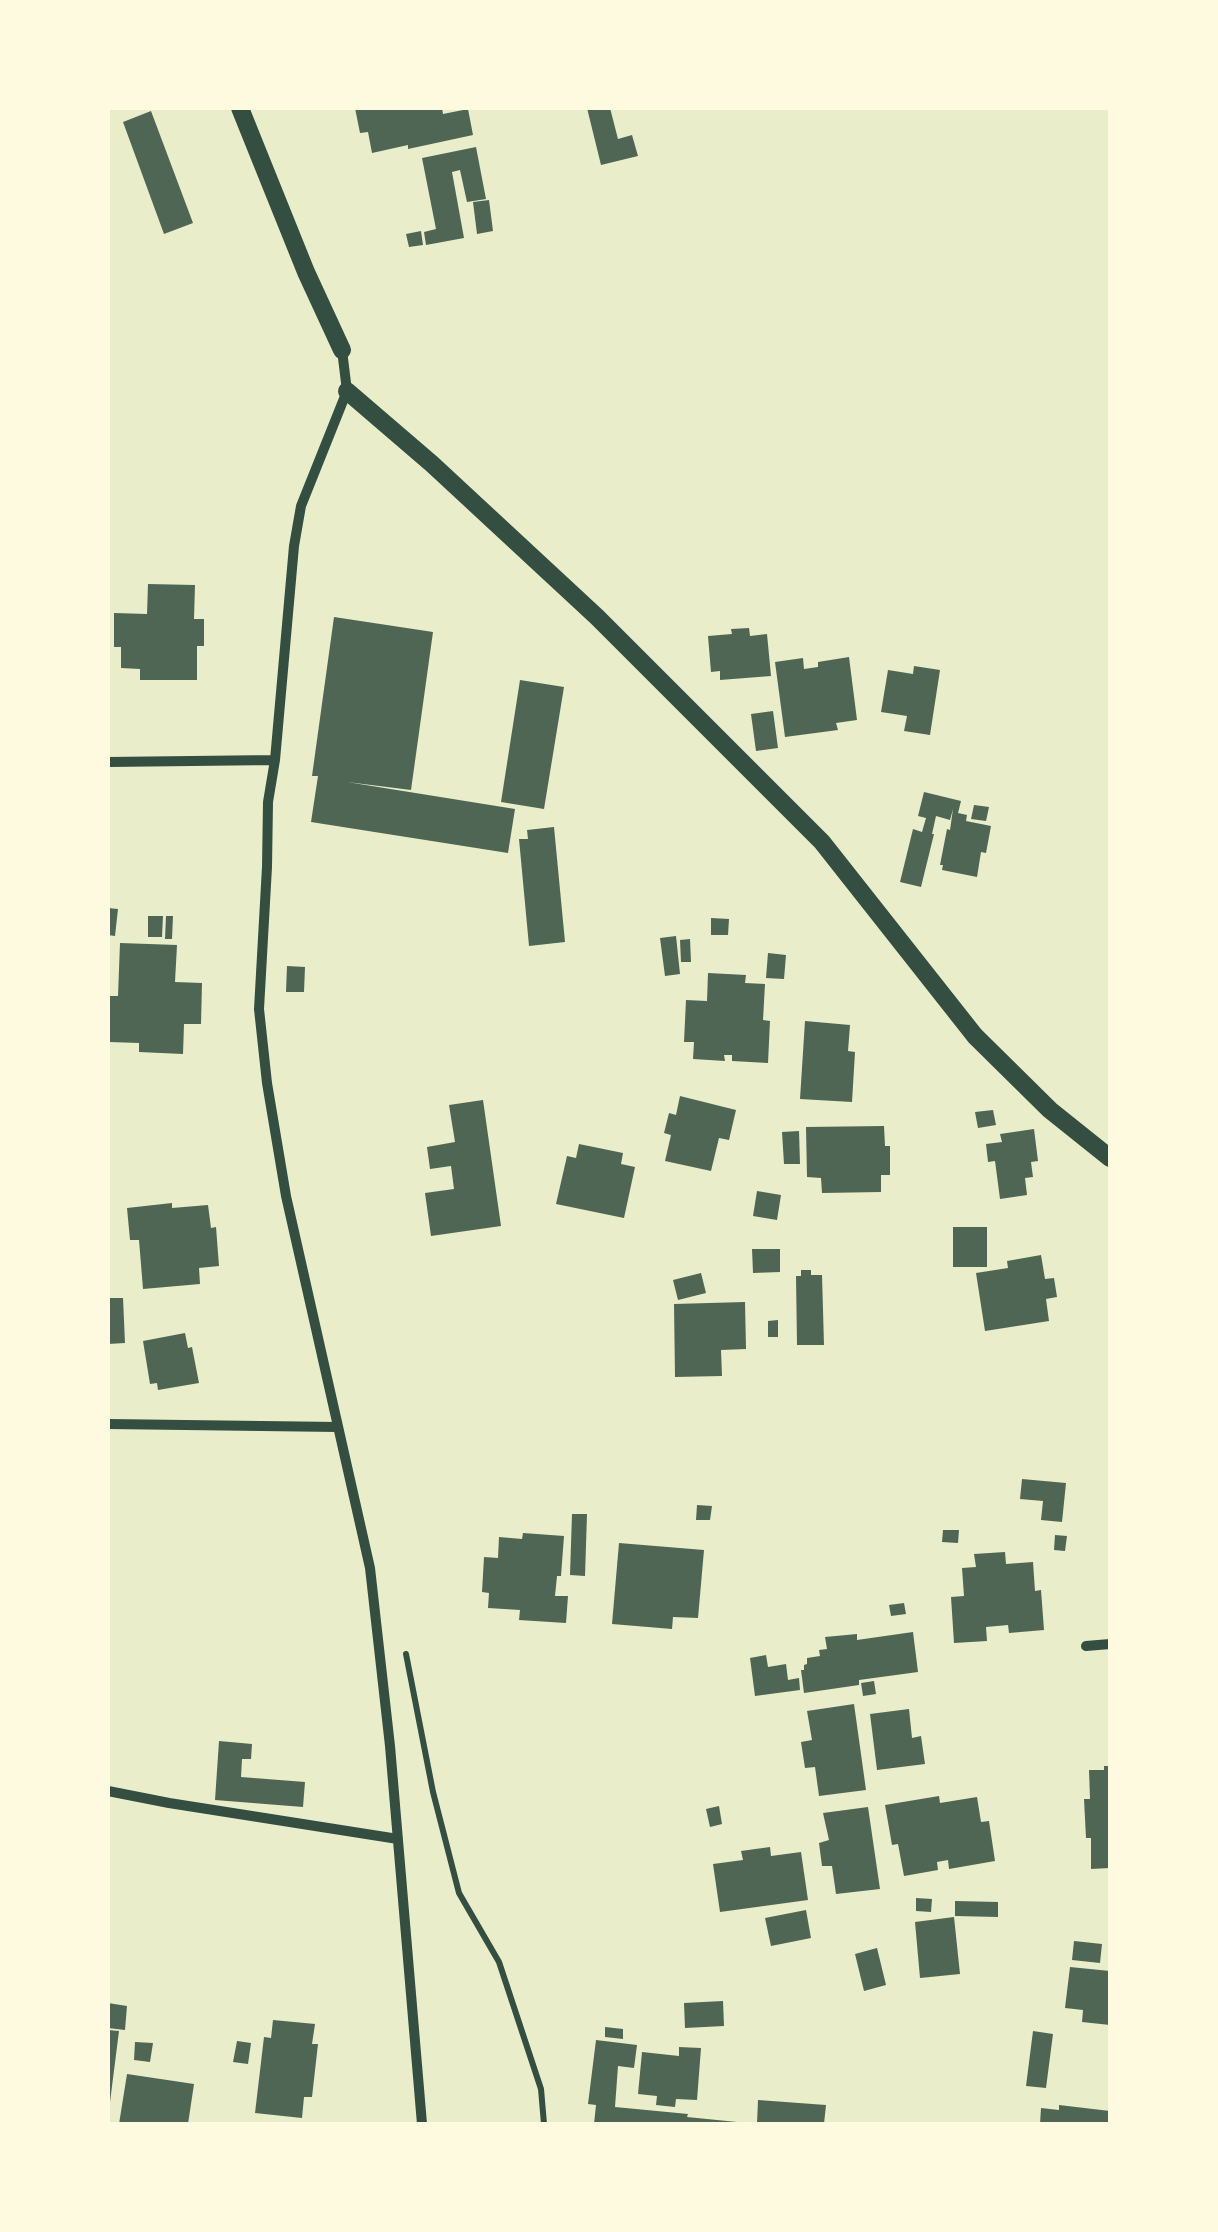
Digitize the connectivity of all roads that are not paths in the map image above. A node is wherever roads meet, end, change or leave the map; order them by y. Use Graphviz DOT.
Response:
graph roads {
  1 [pos="240,108"];
  2 [pos="342,350"];
  3 [pos="347,392"];
  4 [pos="275,760"];
  5 [pos="108,762"];
  6 [pos="1110,1158"];
  7 [pos="108,1424"];
  8 [pos="338,1428"];
  9 [pos="1110,1644"];
  10 [pos="1086,1646"];
  11 [pos="108,1791"];
  12 [pos="398,1839"];
  13 [pos="422,2124"];
  1 -- 2 [label="street"];
  2 -- 3 [label="street"];
  3 -- 4 [label="street"];
  3 -- 6 [label="street"];
  4 -- 5 [label="street"];
  4 -- 8 [label="street"];
  7 -- 8 [label="street"];
  8 -- 12 [label="street"];
  9 -- 10 [label="street"];
  11 -- 12 [label="street"];
  12 -- 13 [label="street"];
}
